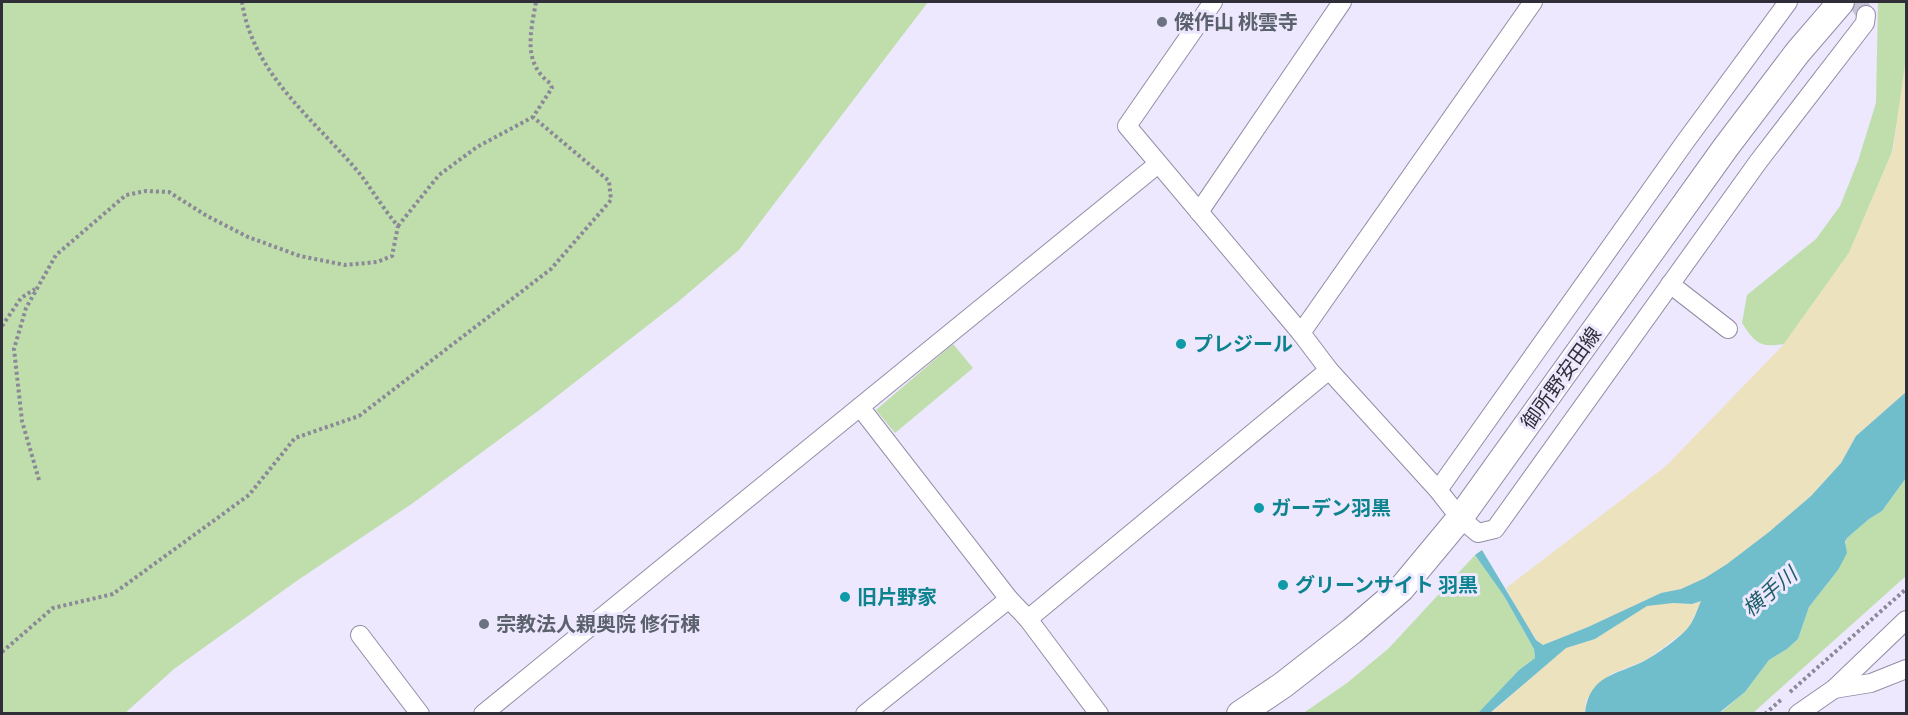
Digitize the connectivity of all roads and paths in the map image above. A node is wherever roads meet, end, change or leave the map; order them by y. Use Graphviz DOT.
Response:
graph roads {
  1 [pos="242,2"];
  2 [pos="536,2"];
  3 [pos="1213,2"];
  4 [pos="1342,2"];
  5 [pos="1533,2"];
  6 [pos="1788,2"];
  7 [pos="1841,2"];
  8 [pos="1866,15"];
  9 [pos="533,117"];
  10 [pos="1158,164"];
  11 [pos="1199,212"];
  12 [pos="398,226"];
  13 [pos="1670,284"];
  14 [pos="38,288"];
  15 [pos="2,326"];
  16 [pos="1728,329"];
  17 [pos="1301,333"];
  18 [pos="1329,370"];
  19 [pos="860,406"];
  20 [pos="39,480"];
  21 [pos="1438,490"];
  22 [pos="1460,518"];
  23 [pos="1906,589"];
  24 [pos="1009,599"];
  25 [pos="1029,619"];
  26 [pos="1906,620"];
  27 [pos="360,635"];
  28 [pos="2,652"];
  29 [pos="1906,669"];
  30 [pos="1833,689"];
  31 [pos="420,714"];
  32 [pos="483,714"];
  33 [pos="864,714"];
  34 [pos="1099,714"];
  35 [pos="1240,714"];
  36 [pos="1765,714"];
  37 [pos="1798,714"];
  1 -- 12 [label="path"];
  2 -- 9 [label="path"];
  3 -- 10 [label="street"];
  4 -- 11 [label="street"];
  5 -- 17 [label="street"];
  6 -- 21 [label="street"];
  7 -- 22 [label="main road, 御所野安田線"];
  8 -- 13 [label="street"];
  9 -- 12 [label="path"];
  9 -- 28 [label="path"];
  10 -- 11 [label="street"];
  10 -- 19 [label="street"];
  11 -- 17 [label="street"];
  12 -- 14 [label="path"];
  13 -- 16 [label="street"];
  13 -- 22 [label="street"];
  14 -- 15 [label="path"];
  14 -- 20 [label="path"];
  17 -- 18 [label="street"];
  18 -- 21 [label="street"];
  18 -- 25 [label="street"];
  19 -- 24 [label="street"];
  19 -- 32 [label="street"];
  21 -- 22 [label="street"];
  22 -- 35 [label="main road, 御所野安田線"];
  23 -- 36 [label="path"];
  24 -- 25 [label="street"];
  24 -- 33 [label="street"];
  25 -- 34 [label="street"];
  26 -- 30 [label="street"];
  27 -- 31 [label="street"];
  29 -- 30 [label="street"];
  30 -- 37 [label="street"];
}
